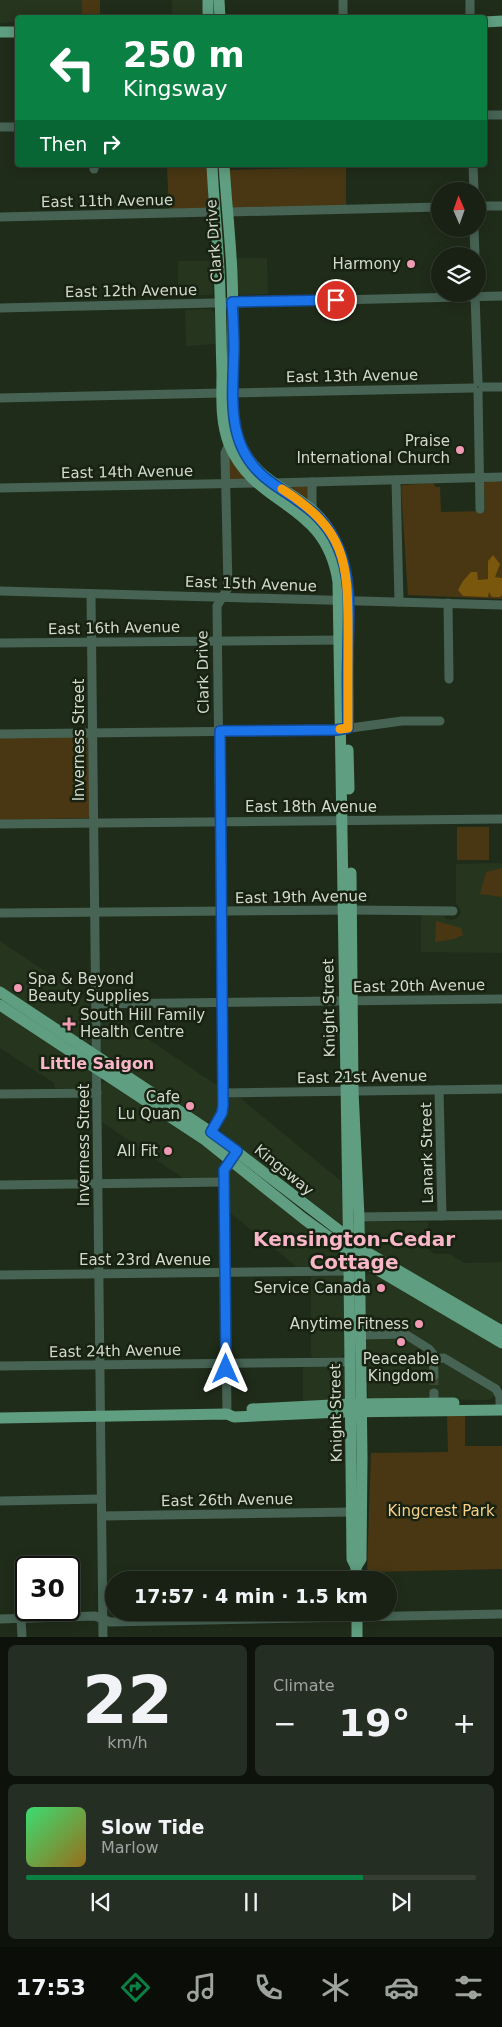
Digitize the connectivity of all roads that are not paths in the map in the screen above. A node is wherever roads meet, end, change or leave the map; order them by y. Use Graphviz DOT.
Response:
graph roads {
  1 [pos="208,0"];
  2 [pos="219,0"];
  3 [pos="343,0"];
  4 [pos="470,0"];
  5 [pos="208,15"];
  6 [pos="220,15"];
  7 [pos="343,15"];
  8 [pos="470,15"];
  9 [pos="502,21"];
  10 [pos="487,22"];
  11 [pos="0,32"];
  12 [pos="15,32"];
  13 [pos="487,115"];
  14 [pos="502,115"];
  15 [pos="0,127"];
  16 [pos="15,127"];
  17 [pos="212,167"];
  18 [pos="224,167"];
  19 [pos="473,167"];
  20 [pos="474,182"];
  21 [pos="486,206"];
  22 [pos="502,206"];
  23 [pos="431,207"];
  24 [pos="214,212"];
  25 [pos="228,212"];
  26 [pos="0,217"];
  27 [pos="486,295"];
  28 [pos="431,296"];
  29 [pos="502,296"];
  30 [pos="232,302"];
  31 [pos="476,302"];
  32 [pos="220,303"];
  33 [pos="0,308"];
  34 [pos="502,386"];
  35 [pos="478,387"];
  36 [pos="227,393"];
  37 [pos="0,398"];
  38 [pos="230,444"];
  39 [pos="502,477"];
  40 [pos="480,478"];
  41 [pos="396,480"];
  42 [pos="255,482"];
  43 [pos="312,482"];
  44 [pos="226,483"];
  45 [pos="272,483"];
  46 [pos="0,488"];
  47 [pos="480,509"];
  48 [pos="312,510"];
  49 [pos="0,591"];
  50 [pos="91,594"];
  51 [pos="223,596"];
  52 [pos="344,601"];
  53 [pos="399,602"];
  54 [pos="448,603"];
  55 [pos="502,605"];
  56 [pos="344,640"];
  57 [pos="218,641"];
  58 [pos="92,642"];
  59 [pos="0,643"];
  60 [pos="449,679"];
  61 [pos="440,721"];
  62 [pos="344,728"];
  63 [pos="220,731"];
  64 [pos="92,732"];
  65 [pos="0,734"];
  66 [pos="502,819"];
  67 [pos="346,820"];
  68 [pos="221,821"];
  69 [pos="93,823"];
  70 [pos="0,824"];
  71 [pos="347,910"];
  72 [pos="453,911"];
  73 [pos="221,912"];
  74 [pos="0,913"];
  75 [pos="95,913"];
  76 [pos="0,992"];
  77 [pos="502,999"];
  78 [pos="348,1000"];
  79 [pos="222,1002"];
  80 [pos="0,1004"];
  81 [pos="96,1004"];
  82 [pos="96,1056"];
  83 [pos="97,1069"];
  84 [pos="502,1089"];
  85 [pos="440,1090"];
  86 [pos="349,1091"];
  87 [pos="97,1093"];
  88 [pos="223,1093"];
  89 [pos="0,1094"];
  90 [pos="208,1136"];
  91 [pos="234,1155"];
  92 [pos="224,1182"];
  93 [pos="98,1184"];
  94 [pos="0,1185"];
  95 [pos="502,1215"];
  96 [pos="442,1216"];
  97 [pos="359,1217"];
  98 [pos="349,1239"];
  99 [pos="354,1249"];
  100 [pos="359,1259"];
  101 [pos="349,1271"];
  102 [pos="225,1273"];
  103 [pos="99,1274"];
  104 [pos="0,1275"];
  105 [pos="502,1331"];
  106 [pos="361,1335"];
  107 [pos="502,1343"];
  108 [pos="433,1359"];
  109 [pos="350,1362"];
  110 [pos="226,1363"];
  111 [pos="100,1365"];
  112 [pos="0,1366"];
  113 [pos="434,1376"];
  114 [pos="501,1407"];
  115 [pos="356,1408"];
  116 [pos="226,1414"];
  117 [pos="100,1416"];
  118 [pos="0,1418"];
  119 [pos="101,1499"];
  120 [pos="0,1501"];
  121 [pos="352,1512"];
  122 [pos="102,1516"];
  123 [pos="356,1567"];
  124 [pos="356,1571"];
  125 [pos="502,1614"];
  126 [pos="397,1615"];
  127 [pos="80,1616"];
  128 [pos="15,1618"];
  129 [pos="0,1619"];
  130 [pos="103,1619"];
  131 [pos="22,1621"];
  132 [pos="108,1621"];
  133 [pos="145,1621"];
  134 [pos="357,1621"];
  135 [pos="22,1637"];
  136 [pos="103,1637"];
  137 [pos="357,1637"];
  1 -- 5 [label="main road"];
  2 -- 6 [label="main road"];
  3 -- 7 [label="street"];
  4 -- 8 [label="street"];
  9 -- 10 [label="main road"];
  11 -- 12 [label="main road"];
  13 -- 14 [label="street"];
  15 -- 16 [label="street"];
  17 -- 24 [label="main road, Clark Drive"];
  18 -- 25 [label="main road, Clark Drive"];
  19 -- 20 [label="street"];
  21 -- 22 [label="street"];
  23 -- 25 [label="street"];
  24 -- 26 [label="street, East 11th Avenue"];
  24 -- 32 [label="main road, Clark Drive"];
  25 -- 30 [label="main road, Clark Drive"];
  27 -- 29 [label="street, East 12th Avenue"];
  28 -- 30 [label="street, East 12th Avenue"];
  30 -- 32 [label="street, East 12th Avenue"];
  30 -- 36 [label="main road, Clark Drive"];
  31 -- 35 [label="street"];
  32 -- 33 [label="street, East 12th Avenue"];
  32 -- 36 [label="main road, Clark Drive"];
  34 -- 35 [label="street, East 13th Avenue"];
  35 -- 36 [label="street, East 13th Avenue"];
  35 -- 40 [label="street"];
  36 -- 37 [label="street, East 13th Avenue"];
  36 -- 38 [label="main road, Clark Drive"];
  36 -- 45 [label="main road, Clark Drive"];
  38 -- 42 [label="main road, Clark Drive"];
  38 -- 44 [label="street, Clark Drive"];
  39 -- 40 [label="street"];
  40 -- 41 [label="street"];
  40 -- 47 [label="street"];
  41 -- 43 [label="street"];
  41 -- 53 [label="street"];
  42 -- 44 [label="street, East 14th Avenue"];
  42 -- 52 [label="main road, Knight Street"];
  43 -- 45 [label="street"];
  43 -- 48 [label="street"];
  44 -- 46 [label="street, East 14th Avenue"];
  44 -- 51 [label="street, Clark Drive"];
  45 -- 48 [label="main road, Knight Street"];
  48 -- 52 [label="main road, Knight Street"];
  49 -- 50 [label="street, East 15th Avenue"];
  50 -- 51 [label="street, East 15th Avenue"];
  50 -- 58 [label="street, Inverness Street"];
  51 -- 52 [label="street, East 15th Avenue"];
  51 -- 57 [label="street, Clark Drive"];
  52 -- 53 [label="street, East 15th Avenue"];
  52 -- 56 [label="main road, Knight Street"];
  53 -- 54 [label="street, East 15th Avenue"];
  54 -- 55 [label="street, East 15th Avenue"];
  54 -- 60 [label="street"];
  56 -- 57 [label="street, East 16th Avenue"];
  56 -- 62 [label="main road, Knight Street"];
  57 -- 58 [label="street, East 16th Avenue"];
  57 -- 63 [label="street, Clark Drive"];
  58 -- 59 [label="street, East 16th Avenue"];
  58 -- 64 [label="street, Inverness Street"];
  61 -- 62 [label="street"];
  62 -- 63 [label="street"];
  62 -- 67 [label="main road, Knight Street"];
  63 -- 64 [label="street"];
  63 -- 68 [label="street, Clark Drive"];
  64 -- 65 [label="street"];
  64 -- 69 [label="street, Inverness Street"];
  66 -- 67 [label="street, East 18th Avenue"];
  67 -- 68 [label="street, East 18th Avenue"];
  67 -- 71 [label="main road, Knight Street"];
  68 -- 69 [label="street, East 18th Avenue"];
  68 -- 73 [label="street, Clark Drive"];
  69 -- 70 [label="street, East 18th Avenue"];
  69 -- 75 [label="street, Inverness Street"];
  71 -- 72 [label="street, East 19th Avenue"];
  71 -- 73 [label="street, East 19th Avenue"];
  71 -- 78 [label="main road, Knight Street"];
  73 -- 75 [label="street, East 19th Avenue"];
  73 -- 79 [label="street, Clark Drive"];
  74 -- 75 [label="street, East 19th Avenue"];
  75 -- 81 [label="street, Inverness Street"];
  76 -- 82 [label="main road, Kingsway"];
  77 -- 78 [label="street, East 20th Avenue"];
  78 -- 79 [label="street, East 20th Avenue"];
  78 -- 86 [label="main road, Knight Street"];
  79 -- 81 [label="street, East 20th Avenue"];
  79 -- 88 [label="street, Clark Drive"];
  80 -- 83 [label="main road, Kingsway"];
  81 -- 82 [label="street, Inverness Street"];
  82 -- 83 [label="street, Inverness Street"];
  82 -- 90 [label="main road, Kingsway"];
  83 -- 87 [label="street, Inverness Street"];
  83 -- 90 [label="main road, Kingsway"];
  84 -- 85 [label="street, East 21st Avenue"];
  85 -- 86 [label="street, East 21st Avenue"];
  85 -- 96 [label="street, Lanark Street"];
  86 -- 88 [label="street, East 21st Avenue"];
  86 -- 97 [label="main road, Knight Street"];
  86 -- 98 [label="main road, Knight Street"];
  87 -- 89 [label="street"];
  87 -- 93 [label="street, Inverness Street"];
  88 -- 90 [label="street, Clark Drive"];
  90 -- 91 [label="main road, Kingsway"];
  91 -- 92 [label="street"];
  91 -- 98 [label="main road, Kingsway"];
  91 -- 99 [label="main road, Kingsway"];
  92 -- 93 [label="street"];
  92 -- 102 [label="street"];
  93 -- 94 [label="street"];
  93 -- 103 [label="street, Inverness Street"];
  95 -- 96 [label="street"];
  96 -- 97 [label="street"];
  97 -- 99 [label="main road, Knight Street"];
  98 -- 99 [label="main road, Knight Street"];
  99 -- 100 [label="main road, Knight Street"];
  99 -- 101 [label="main road, Knight Street"];
  99 -- 105 [label="main road, Kingsway"];
  100 -- 106 [label="main road, Knight Street"];
  100 -- 107 [label="main road"];
  101 -- 102 [label="street, East 23rd Avenue"];
  101 -- 109 [label="main road, Knight Street"];
  102 -- 103 [label="street, East 23rd Avenue"];
  102 -- 110 [label="street"];
  103 -- 104 [label="street, East 23rd Avenue"];
  103 -- 111 [label="street, Inverness Street"];
  106 -- 108 [label="street"];
  106 -- 115 [label="main road, Knight Street"];
  108 -- 113 [label="street"];
  108 -- 114 [label="street"];
  109 -- 110 [label="street, East 24th Avenue"];
  109 -- 115 [label="main road, Knight Street"];
  110 -- 111 [label="street, East 24th Avenue"];
  110 -- 116 [label="street"];
  111 -- 112 [label="street, East 24th Avenue"];
  111 -- 117 [label="street, Inverness Street"];
  114 -- 115 [label="main road"];
  114 -- 115 [label="main road"];
  115 -- 116 [label="main road"];
  115 -- 121 [label="main road, Knight Street"];
  115 -- 123 [label="main road, Knight Street"];
  116 -- 117 [label="main road"];
  117 -- 118 [label="main road"];
  117 -- 119 [label="street, Inverness Street"];
  119 -- 120 [label="street"];
  119 -- 122 [label="street, Inverness Street"];
  121 -- 122 [label="street, East 26th Avenue"];
  121 -- 123 [label="main road, Knight Street"];
  122 -- 130 [label="street, Inverness Street"];
  123 -- 124 [label="main road, Knight Street"];
  125 -- 126 [label="street"];
  127 -- 130 [label="street"];
  128 -- 129 [label="street"];
  130 -- 136 [label="street, Inverness Street"];
  131 -- 135 [label="street"];
  132 -- 133 [label="street"];
  134 -- 137 [label="main road"];
}
